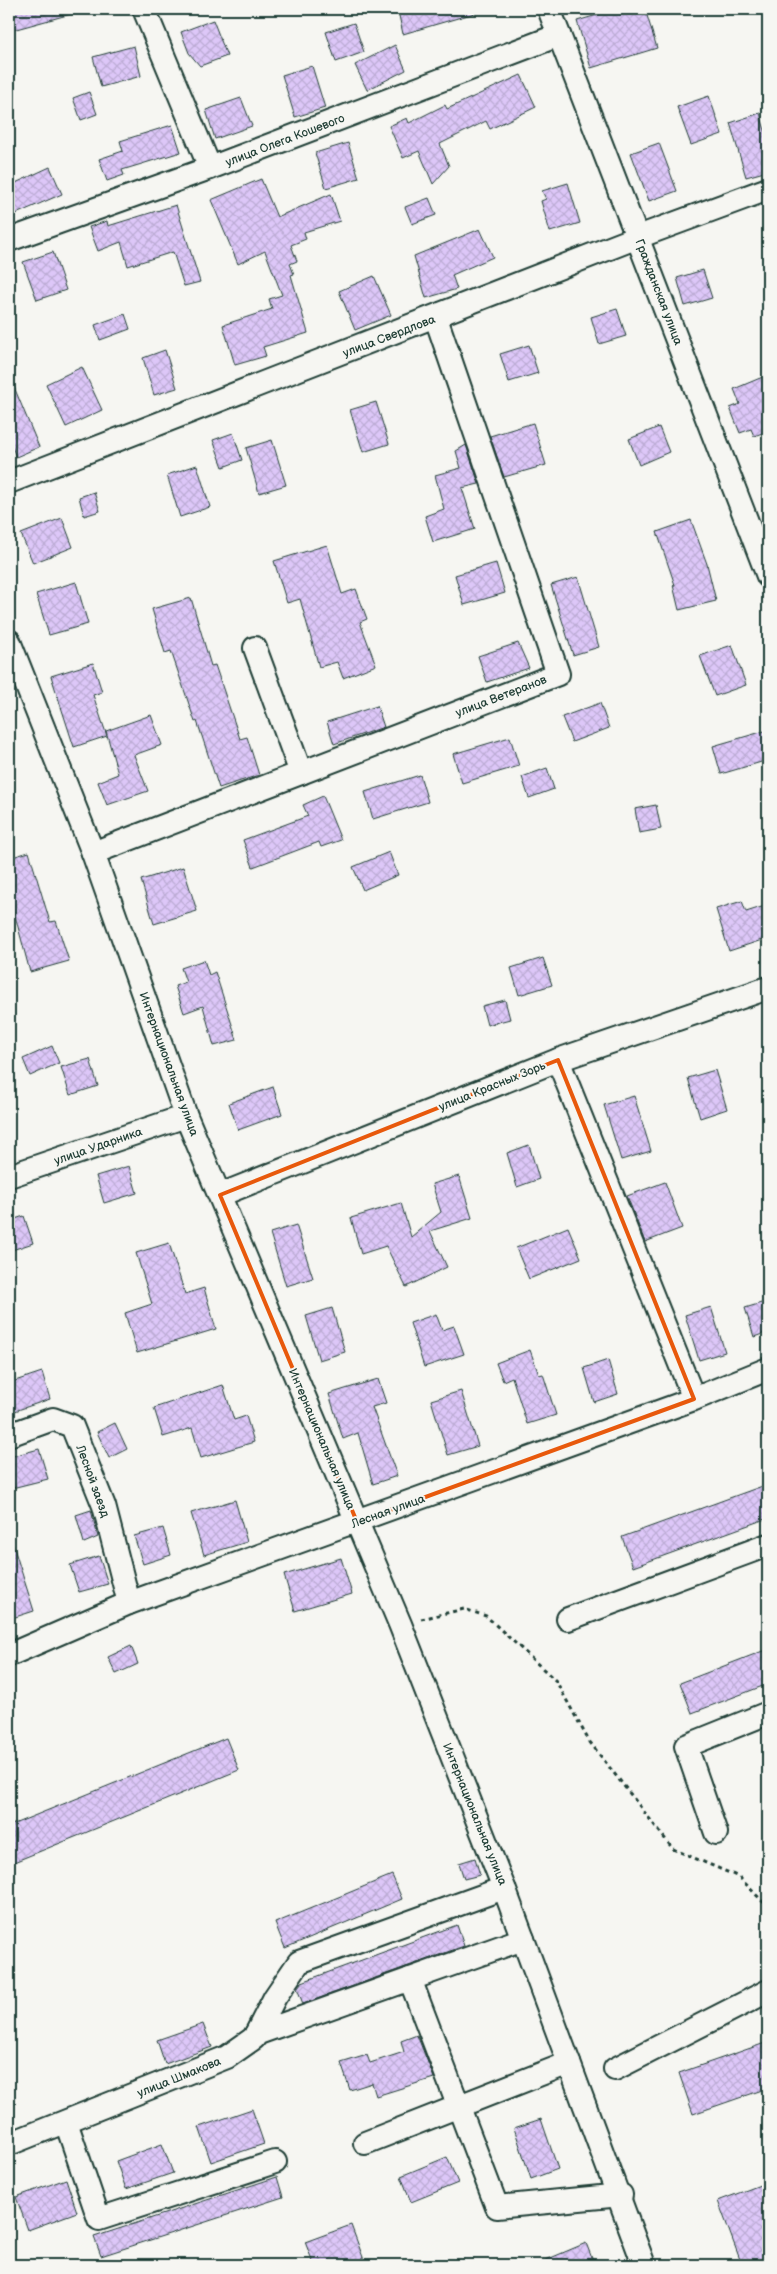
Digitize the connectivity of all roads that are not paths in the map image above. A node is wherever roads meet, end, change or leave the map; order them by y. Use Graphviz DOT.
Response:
graph roads {
  1 [pos="144,9"];
  2 [pos="549,9"];
  3 [pos="559,35"];
  4 [pos="210,168"];
  5 [pos="768,189"];
  6 [pos="638,237"];
  7 [pos="9,240"];
  8 [pos="436,318"];
  9 [pos="9,482"];
  10 [pos="768,576"];
  11 [pos="9,641"];
  12 [pos="255,648"];
  13 [pos="301,773"];
  14 [pos="93,853"];
  15 [pos="768,988"];
  16 [pos="558,1060"];
  17 [pos="186,1116"];
  18 [pos="9,1176"];
  19 [pos="220,1195"];
  20 [pos="768,1369"];
  21 [pos="694,1399"];
  22 [pos="9,1435"];
  23 [pos="358,1522"];
  24 [pos="768,1545"];
  25 [pos="129,1603"];
  26 [pos="568,1619"];
  27 [pos="9,1655"];
  28 [pos="768,1713"];
  29 [pos="716,1833"];
  30 [pos="504,1888"];
  31 [pos="523,1939"];
  32 [pos="410,1979"];
  33 [pos="768,1991"];
  34 [pos="256,2034"];
  35 [pos="569,2063"];
  36 [pos="615,2069"];
  37 [pos="459,2106"];
  38 [pos="66,2122"];
  39 [pos="365,2143"];
  40 [pos="9,2144"];
  41 [pos="275,2162"];
  42 [pos="619,2195"];
  43 [pos="644,2265"];
  1 -- 4 [label="street"];
  2 -- 3 [label="street, Гражданская улица"];
  3 -- 4 [label="street, улица Олега Кошевого"];
  3 -- 6 [label="street, Гражданская улица"];
  4 -- 7 [label="street, улица Олега Кошевого"];
  5 -- 6 [label="street, улица Свердлова"];
  6 -- 8 [label="street, улица Свердлова"];
  6 -- 10 [label="street, Гражданская улица"];
  8 -- 9 [label="street, улица Свердлова"];
  8 -- 13 [label="street, улица Ветеранов"];
  11 -- 14 [label="street, Интернациональная улица"];
  12 -- 13 [label="street"];
  13 -- 14 [label="street, улица Ветеранов"];
  14 -- 17 [label="street, Интернациональная улица"];
  15 -- 16 [label="street, улица Красных Зорь"];
  16 -- 19 [label="street, улица Красных Зорь"];
  16 -- 21 [label="street"];
  17 -- 18 [label="street, улица Ударника"];
  17 -- 19 [label="street, Интернациональная улица"];
  19 -- 23 [label="street, Интернациональная улица"];
  20 -- 21 [label="street, Лесная улица"];
  21 -- 23 [label="street, Лесная улица"];
  22 -- 25 [label="street, Лесной заезд"];
  23 -- 25 [label="street, Лесная улица"];
  23 -- 30 [label="street, Интернациональная улица"];
  24 -- 26 [label="street"];
  25 -- 27 [label="street, Лесная улица"];
  28 -- 29 [label="street"];
  30 -- 31 [label="street, Интернациональная улица"];
  30 -- 34 [label="street, улица Шмакова"];
  31 -- 32 [label="street"];
  31 -- 35 [label="street, Интернациональная улица"];
  32 -- 34 [label="street"];
  32 -- 37 [label="street"];
  33 -- 36 [label="street"];
  34 -- 38 [label="street, улица Шмакова"];
  35 -- 37 [label="street"];
  35 -- 42 [label="street, Интернациональная улица"];
  37 -- 39 [label="street"];
  37 -- 42 [label="street"];
  38 -- 40 [label="street, улица Шмакова"];
  38 -- 41 [label="street"];
  42 -- 43 [label="street, Интернациональная улица"];
}
